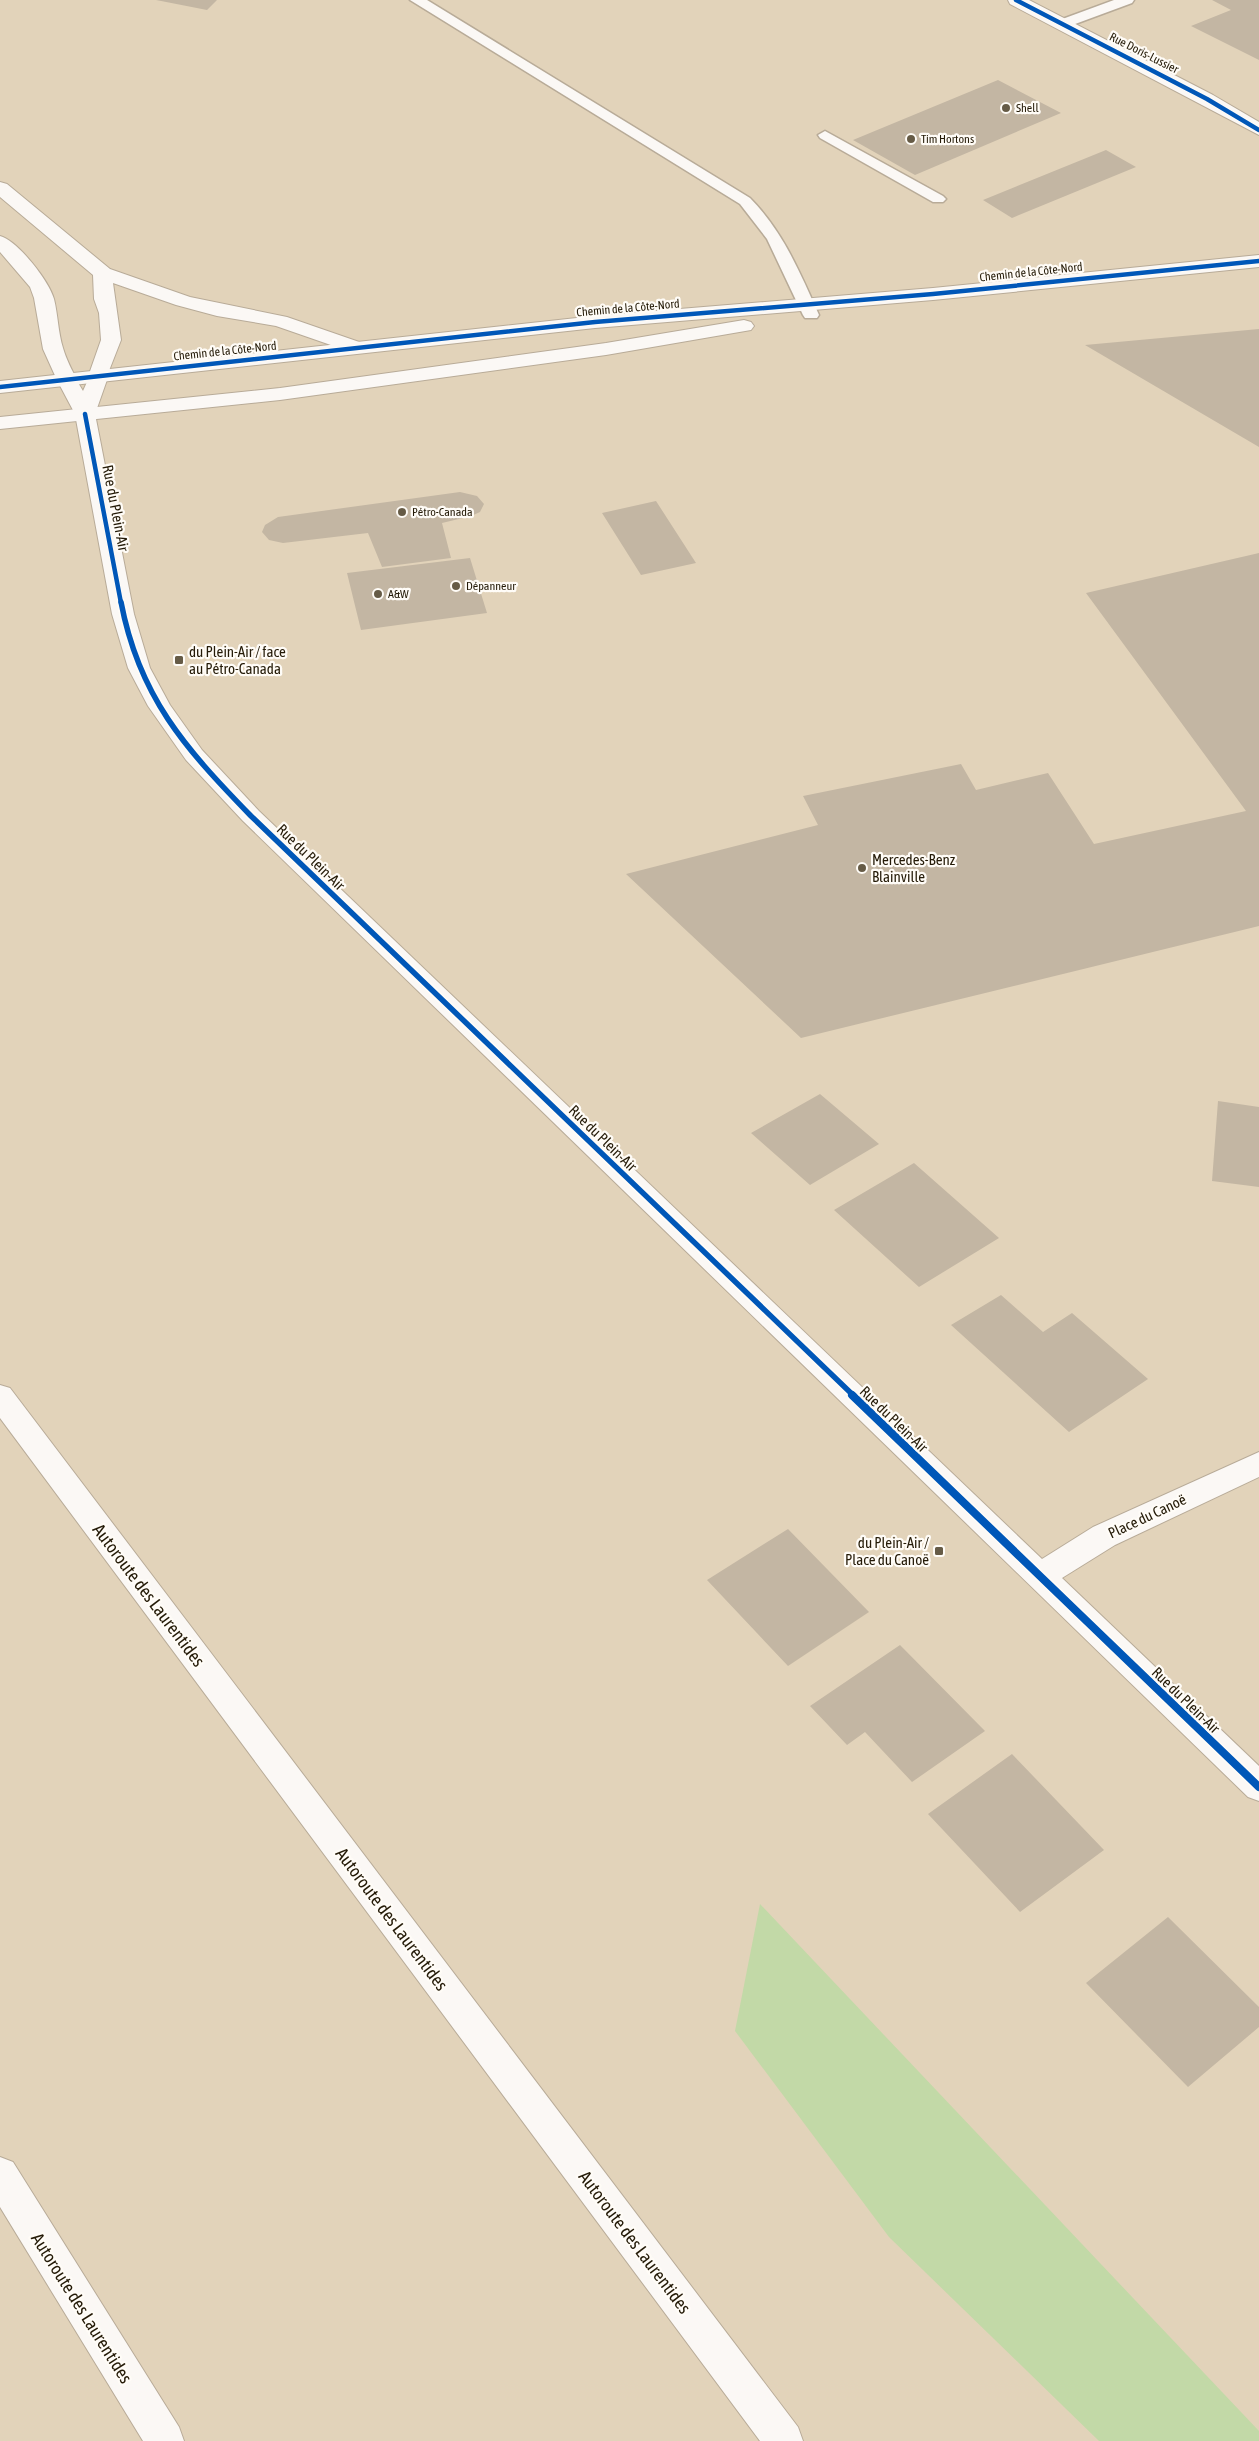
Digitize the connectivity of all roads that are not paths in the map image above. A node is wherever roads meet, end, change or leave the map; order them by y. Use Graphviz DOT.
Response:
graph roads {
  1 [pos="417,0"];
  2 [pos="1016,0"];
  3 [pos="1127,0"];
  4 [pos="1062,24"];
  5 [pos="1259,130"];
  6 [pos="825,135"];
  7 [pos="0,188"];
  8 [pos="938,198"];
  9 [pos="0,242"];
  10 [pos="1259,261"];
  11 [pos="103,272"];
  12 [pos="808,310"];
  13 [pos="358,348"];
  14 [pos="98,377"];
  15 [pos="67,380"];
  16 [pos="0,387"];
  17 [pos="85,414"];
  18 [pos="0,423"];
  19 [pos="0,1396"];
  20 [pos="1259,1464"];
  21 [pos="1039,1576"];
  22 [pos="1259,1787"];
  23 [pos="0,2174"];
  24 [pos="165,2441"];
  25 [pos="784,2441"];
  1 -- 12 [label="lane"];
  2 -- 4 [label="main road, Rue Doris-Lussier"];
  3 -- 4 [label="lane"];
  4 -- 5 [label="main road, Rue Doris-Lussier"];
  6 -- 8 [label="lane"];
  7 -- 11 [label="main road"];
  9 -- 15 [label="main road, Rue du Plein-Air"];
  10 -- 12 [label="main road, Chemin de la Côte-Nord"];
  11 -- 13 [label="main road"];
  11 -- 14 [label="main road"];
  12 -- 13 [label="main road, Chemin de la Côte-Nord"];
  12 -- 17 [label="main road, Chemin de la Côte-Nord"];
  13 -- 14 [label="main road, Chemin de la Côte-Nord"];
  14 -- 15 [label="main road, Chemin de la Côte-Nord"];
  14 -- 17 [label="main road"];
  15 -- 16 [label="main road, Chemin de la Côte-Nord"];
  15 -- 17 [label="main road, Rue du Plein-Air"];
  17 -- 18 [label="main road, Chemin de la Côte-Nord"];
  17 -- 21 [label="main road, Rue du Plein-Air"];
  19 -- 25 [label="main road, Autoroute des Laurentides"];
  20 -- 21 [label="main road, Place du Canoë"];
  21 -- 22 [label="main road, Rue du Plein-Air"];
  23 -- 24 [label="main road, Autoroute des Laurentides"];
}
